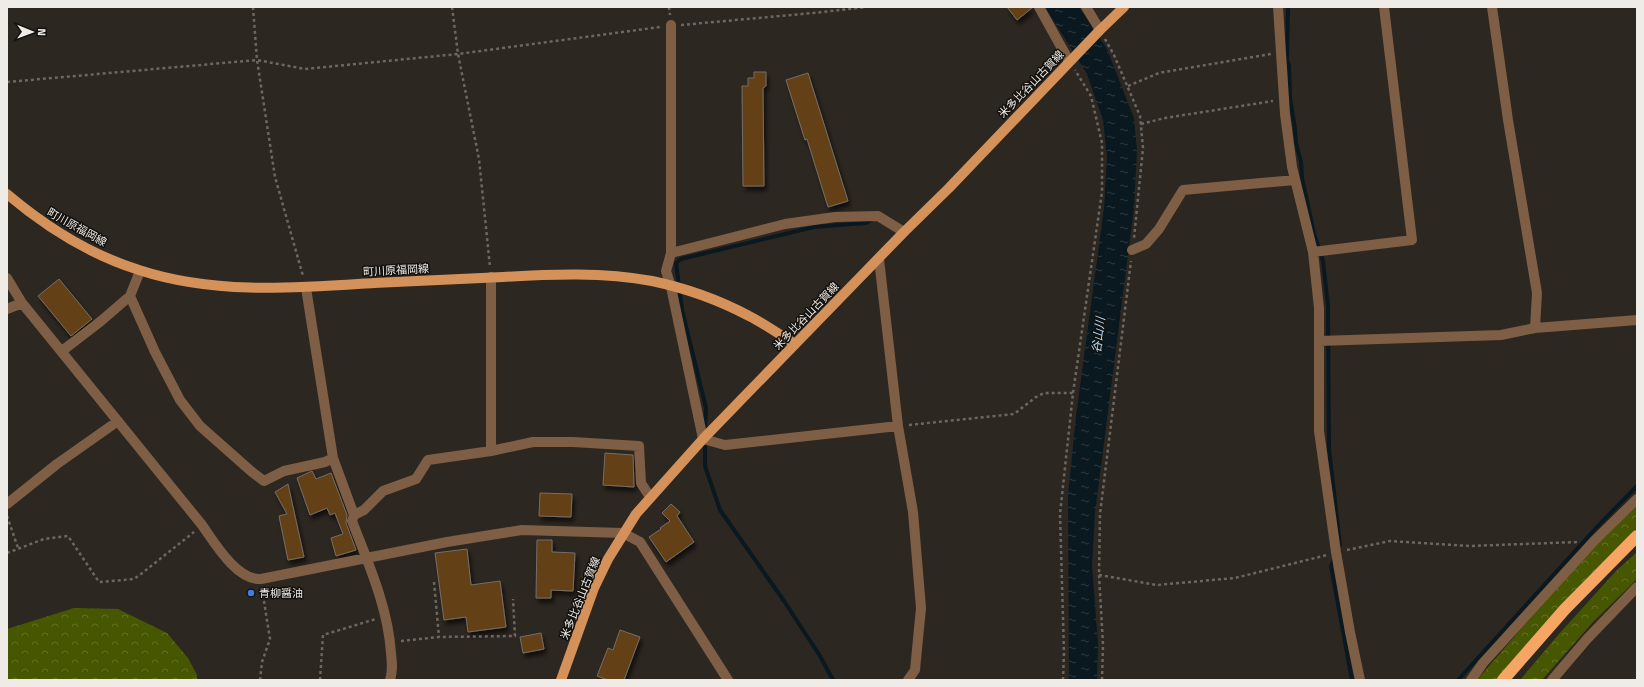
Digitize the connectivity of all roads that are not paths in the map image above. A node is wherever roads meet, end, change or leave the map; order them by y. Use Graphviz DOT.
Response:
graph roads {
  1 [pos="1039,7"];
  2 [pos="1086,7"];
  3 [pos="1124,7"];
  4 [pos="1278,7"];
  5 [pos="1384,7"];
  6 [pos="1492,7"];
  7 [pos="671,25"];
  8 [pos="1099,31"];
  9 [pos="1069,62"];
  10 [pos="1295,180"];
  11 [pos="7,194"];
  12 [pos="904,232"];
  13 [pos="1132,250"];
  14 [pos="1313,252"];
  15 [pos="671,253"];
  16 [pos="879,259"];
  17 [pos="140,271"];
  18 [pos="491,277"];
  19 [pos="7,278"];
  20 [pos="671,287"];
  21 [pos="306,288"];
  22 [pos="130,296"];
  23 [pos="22,303"];
  24 [pos="7,309"];
  25 [pos="1637,320"];
  26 [pos="1535,328"];
  27 [pos="1319,341"];
  28 [pos="795,344"];
  29 [pos="62,351"];
  30 [pos="118,421"];
  31 [pos="898,426"];
  32 [pos="703,439"];
  33 [pos="491,451"];
  34 [pos="333,458"];
  35 [pos="650,497"];
  36 [pos="1637,499"];
  37 [pos="7,504"];
  38 [pos="354,515"];
  39 [pos="623,533"];
  40 [pos="1637,536"];
  41 [pos="1637,546"];
  42 [pos="366,558"];
  43 [pos="1637,588"];
  44 [pos="390,680"];
  45 [pos="561,680"];
  46 [pos="728,680"];
  47 [pos="908,680"];
  48 [pos="1360,680"];
  49 [pos="1471,680"];
  50 [pos="1503,680"];
  51 [pos="1513,680"];
  52 [pos="1552,680"];
  1 -- 9 [label="street"];
  2 -- 8 [label="street"];
  3 -- 8 [label="main road, 米多比谷山古賀線"];
  4 -- 10 [label="street"];
  5 -- 14 [label="street"];
  6 -- 26 [label="street"];
  7 -- 15 [label="street"];
  8 -- 9 [label="main road, 米多比谷山古賀線"];
  9 -- 12 [label="main road, 米多比谷山古賀線"];
  10 -- 13 [label="street"];
  10 -- 14 [label="street"];
  11 -- 17 [label="main road, 町川原福岡線"];
  12 -- 15 [label="street"];
  12 -- 16 [label="main road, 米多比谷山古賀線"];
  14 -- 27 [label="street"];
  15 -- 20 [label="street"];
  16 -- 28 [label="main road, 米多比谷山古賀線"];
  16 -- 31 [label="street"];
  17 -- 21 [label="main road, 町川原福岡線"];
  17 -- 22 [label="street"];
  18 -- 20 [label="main road, 町川原福岡線"];
  18 -- 21 [label="main road, 町川原福岡線"];
  18 -- 33 [label="street"];
  19 -- 23 [label="street"];
  20 -- 28 [label="main road, 町川原福岡線"];
  20 -- 32 [label="street"];
  21 -- 34 [label="street"];
  22 -- 29 [label="street"];
  22 -- 34 [label="street"];
  23 -- 24 [label="street"];
  23 -- 29 [label="street"];
  25 -- 26 [label="street"];
  26 -- 27 [label="street"];
  27 -- 48 [label="street"];
  28 -- 32 [label="main road, 米多比谷山古賀線"];
  29 -- 30 [label="street"];
  30 -- 37 [label="street"];
  30 -- 42 [label="street"];
  31 -- 32 [label="street"];
  31 -- 47 [label="street"];
  32 -- 35 [label="main road, 米多比谷山古賀線"];
  33 -- 35 [label="street"];
  33 -- 38 [label="street"];
  34 -- 38 [label="street"];
  35 -- 39 [label="main road, 米多比谷山古賀線"];
  36 -- 49 [label="street"];
  38 -- 42 [label="street"];
  39 -- 42 [label="street"];
  39 -- 45 [label="main road, 米多比谷山古賀線"];
  39 -- 46 [label="street"];
  40 -- 50 [label="highway"];
  41 -- 51 [label="highway"];
  42 -- 44 [label="street"];
  43 -- 52 [label="street"];
}
